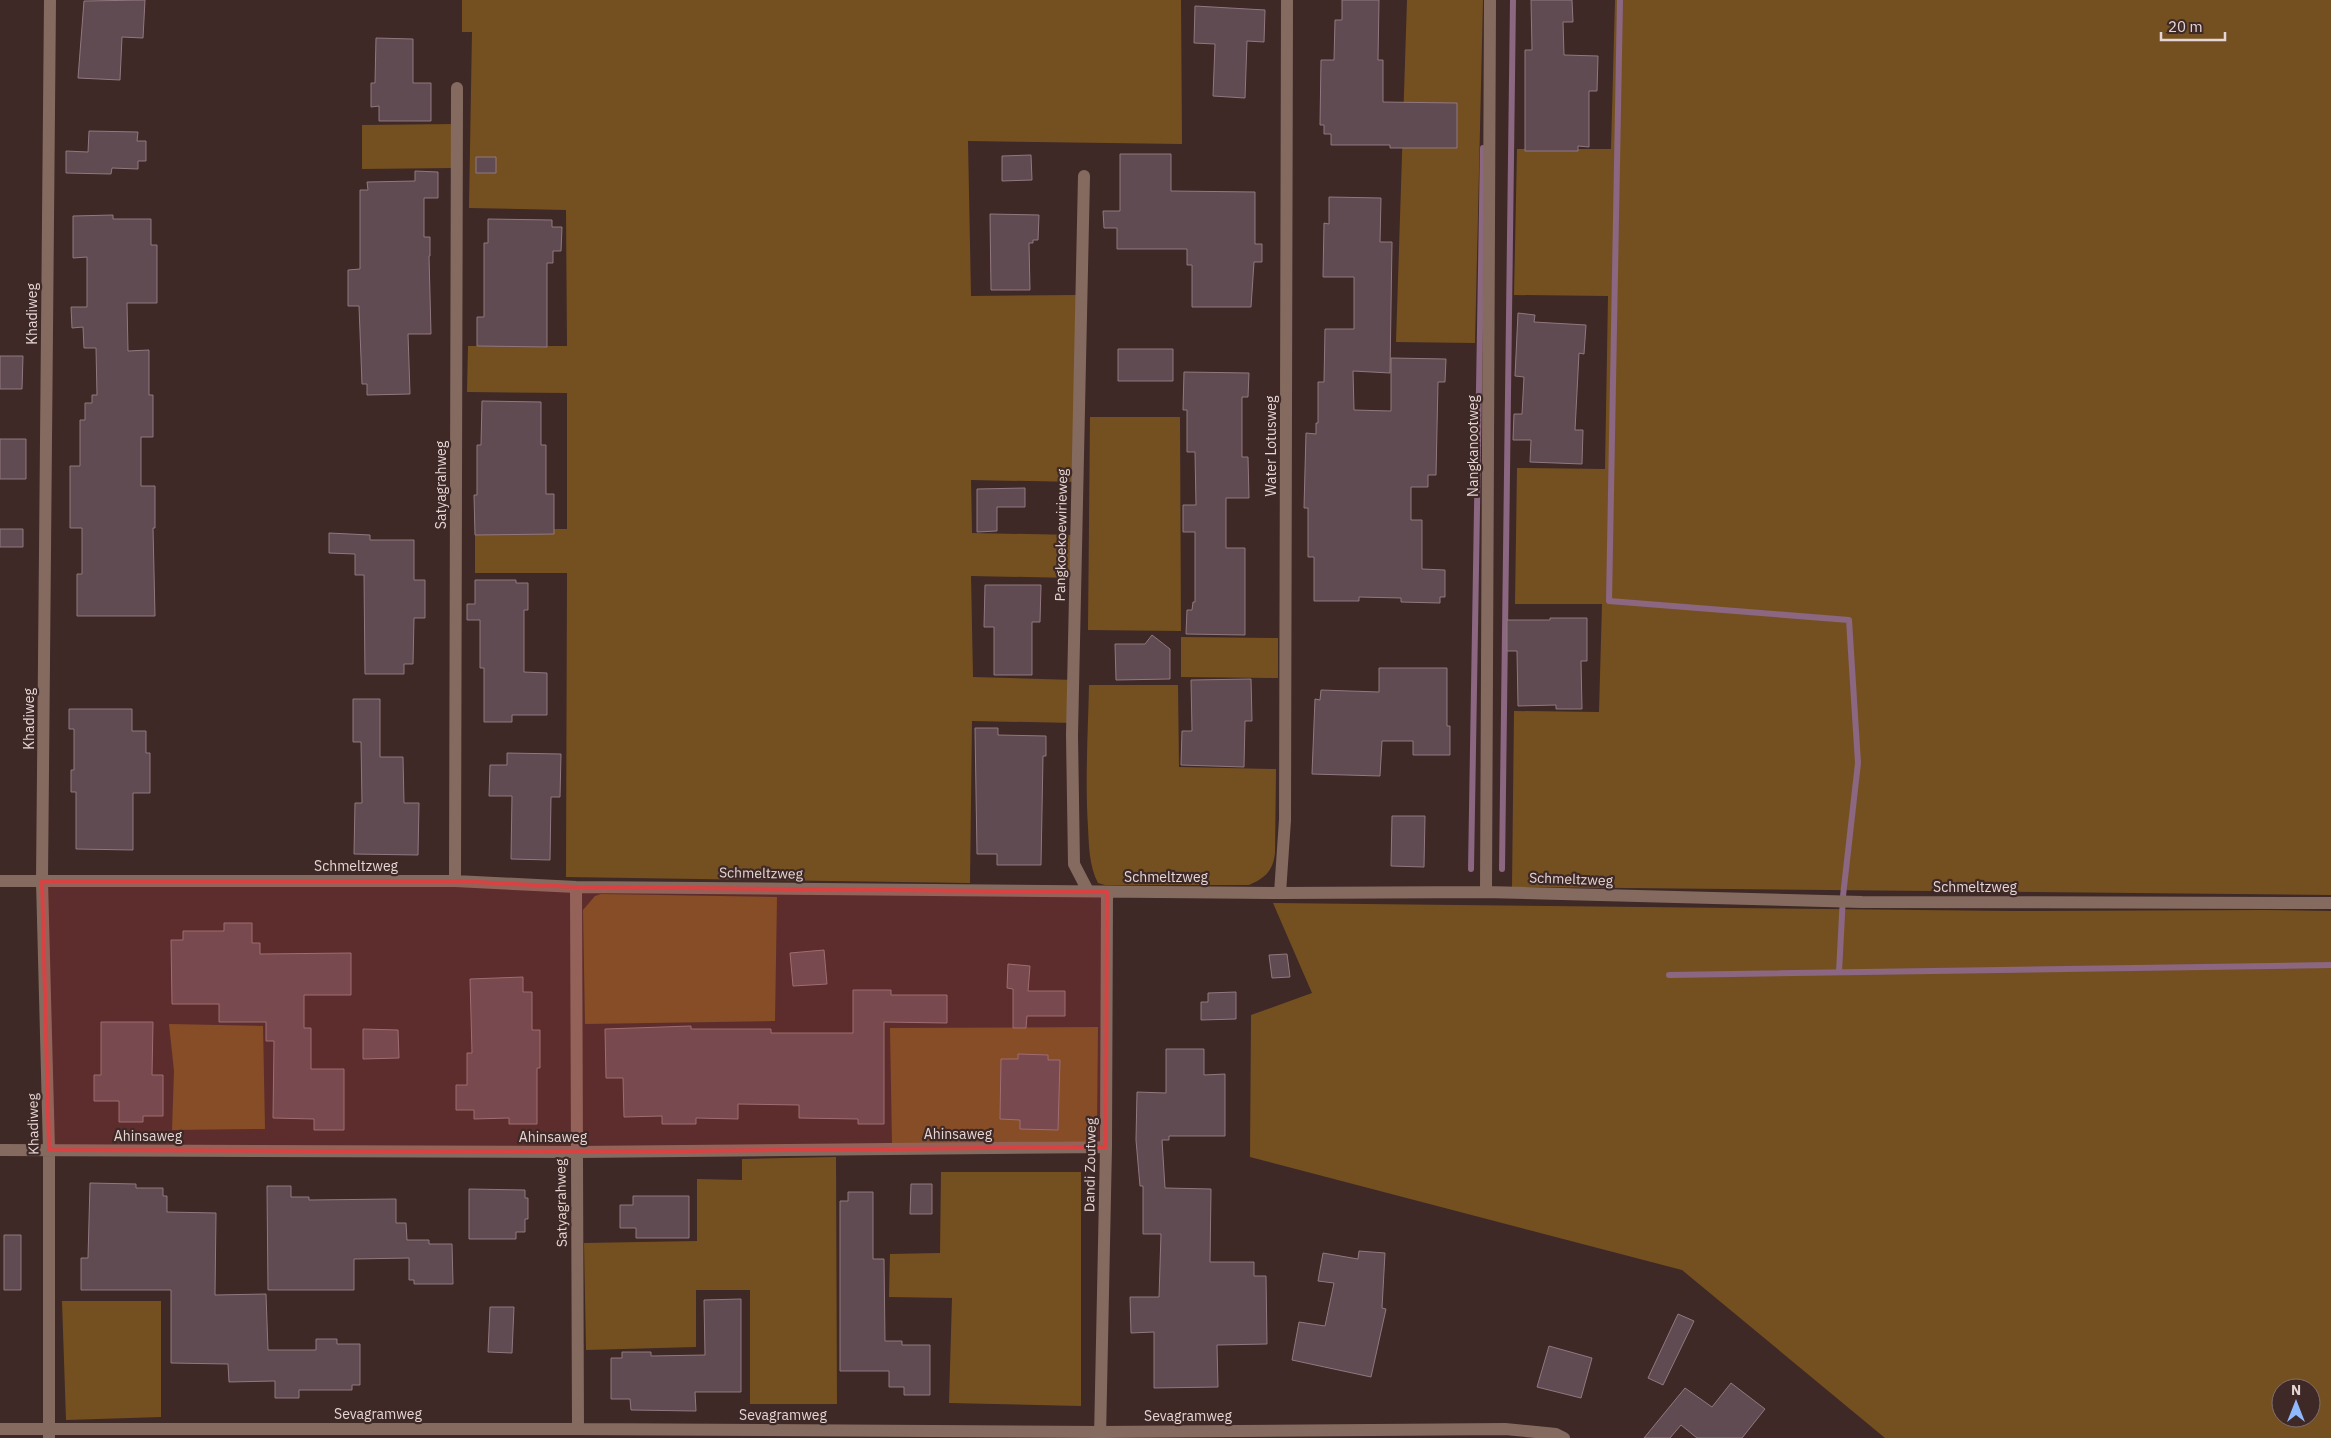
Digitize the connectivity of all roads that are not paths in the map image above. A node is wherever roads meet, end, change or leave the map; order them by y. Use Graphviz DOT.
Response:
graph roads {
  1 [pos="50,0"];
  2 [pos="1287,0"];
  3 [pos="1490,0"];
  4 [pos="457,88"];
  5 [pos="1084,176"];
  6 [pos="0,881"];
  7 [pos="455,881"];
  8 [pos="42,882"];
  9 [pos="576,887"];
  10 [pos="1088,891"];
  11 [pos="1107,892"];
  12 [pos="1486,892"];
  13 [pos="1280,893"];
  14 [pos="2331,903"];
  15 [pos="1106,1147"];
  16 [pos="0,1150"];
  17 [pos="49,1150"];
  18 [pos="576,1152"];
  19 [pos="0,1429"];
  20 [pos="578,1429"];
  21 [pos="49,1434"];
  22 [pos="1100,1435"];
  23 [pos="1564,1438"];
  1 -- 8 [label="street, Khadiweg"];
  2 -- 13 [label="street, Water Lotusweg"];
  3 -- 12 [label="street, Nangkanootweg"];
  4 -- 7 [label="street, Satyagrahweg"];
  5 -- 10 [label="street, Pangkoekoewirieweg"];
  6 -- 8 [label="street, Schmeltzweg"];
  7 -- 8 [label="street, Schmeltzweg"];
  7 -- 9 [label="street, Schmeltzweg"];
  8 -- 17 [label="street, Khadiweg"];
  9 -- 10 [label="street, Schmeltzweg"];
  9 -- 18 [label="street, Satyagrahweg"];
  10 -- 11 [label="street, Schmeltzweg"];
  11 -- 13 [label="street, Schmeltzweg"];
  11 -- 15 [label="street, Dandi Zoutweg"];
  12 -- 13 [label="street, Schmeltzweg"];
  12 -- 14 [label="street, Schmeltzweg"];
  15 -- 18 [label="street, Ahinsaweg"];
  15 -- 22 [label="street, Dandi Zoutweg"];
  16 -- 17 [label="street, Ahinsaweg"];
  17 -- 18 [label="street, Ahinsaweg"];
  17 -- 21 [label="street, Khadiweg"];
  18 -- 20 [label="street, Satyagrahweg"];
  19 -- 21 [label="street, Sevagramweg"];
  20 -- 21 [label="street, Sevagramweg"];
  20 -- 22 [label="street, Sevagramweg"];
  22 -- 23 [label="street, Sevagramweg"];
}
